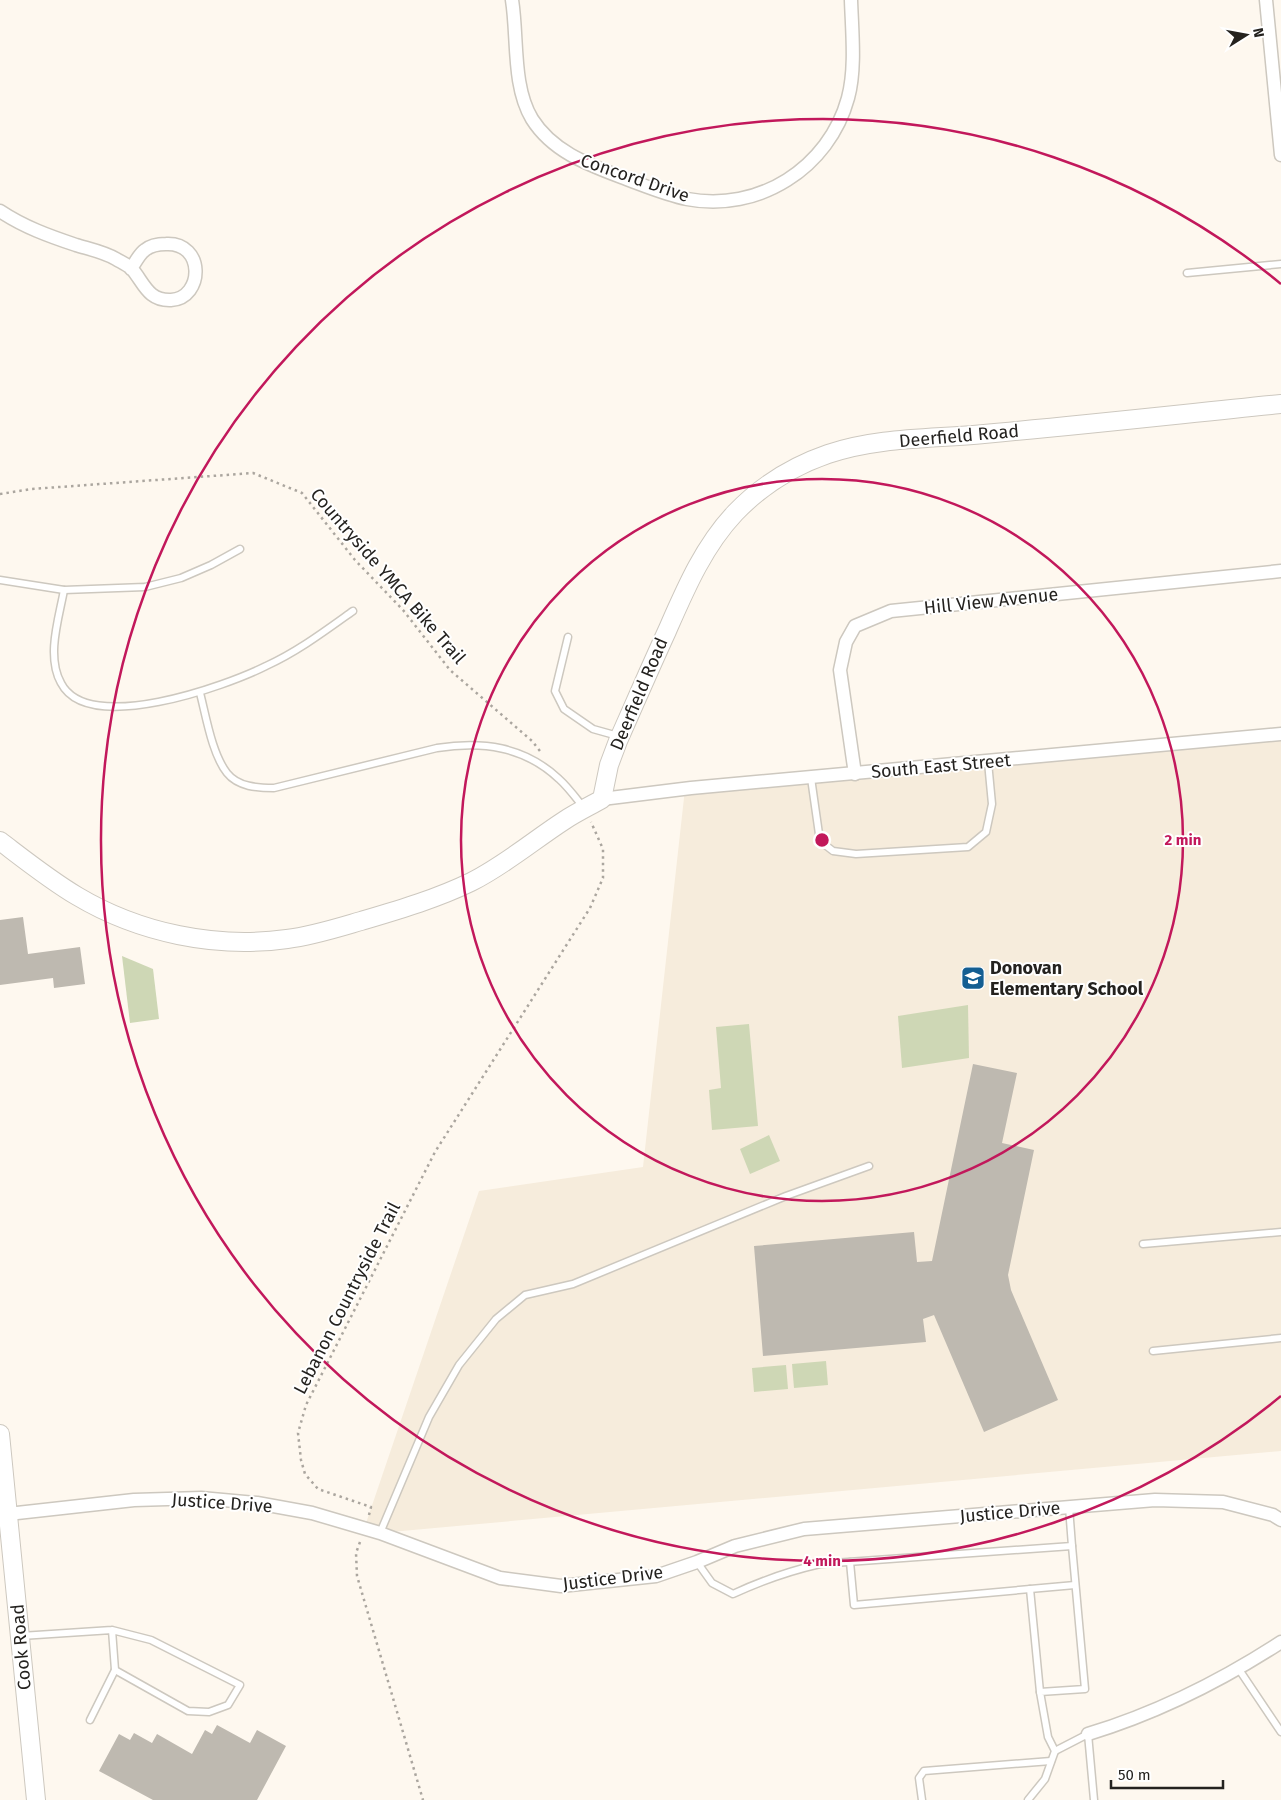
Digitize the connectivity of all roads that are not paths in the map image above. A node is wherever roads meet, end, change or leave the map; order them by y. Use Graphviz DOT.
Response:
graph roads {
  1 [pos="512,0"];
  2 [pos="851,0"];
  3 [pos="1266,0"];
  4 [pos="1281,155"];
  5 [pos="0,211"];
  6 [pos="1281,264"];
  7 [pos="131,268"];
  8 [pos="1187,273"];
  9 [pos="1281,404"];
  10 [pos="240,549"];
  11 [pos="1281,571"];
  12 [pos="0,580"];
  13 [pos="64,590"];
  14 [pos="353,612"];
  15 [pos="568,637"];
  16 [pos="200,693"];
  17 [pos="1281,734"];
  18 [pos="620,736"];
  19 [pos="988,762"];
  20 [pos="855,774"];
  21 [pos="811,778"];
  22 [pos="602,799"];
  23 [pos="585,808"];
  24 [pos="0,841"];
  25 [pos="869,1166"];
  26 [pos="1281,1232"];
  27 [pos="1143,1244"];
  28 [pos="1281,1338"];
  29 [pos="1153,1351"];
  30 [pos="0,1434"];
  31 [pos="1069,1507"];
  32 [pos="8,1514"];
  33 [pos="1281,1520"];
  34 [pos="380,1533"];
  35 [pos="1072,1546"];
  36 [pos="697,1562"];
  37 [pos="850,1562"];
  38 [pos="1075,1585"];
  39 [pos="1030,1589"];
  40 [pos="112,1630"];
  41 [pos="19,1636"];
  42 [pos="1281,1642"];
  43 [pos="1238,1668"];
  44 [pos="115,1670"];
  45 [pos="1040,1692"];
  46 [pos="90,1720"];
  47 [pos="1281,1732"];
  48 [pos="1088,1734"];
  49 [pos="1055,1751"];
  50 [pos="1051,1761"];
  51 [pos="36,1800"];
  52 [pos="922,1800"];
  53 [pos="1028,1800"];
  54 [pos="1094,1800"];
  1 -- 2 [label="street, Concord Drive"];
  3 -- 4 [label="street"];
  5 -- 7 [label="street"];
  6 -- 8 [label="lane"];
  7 -- 7 [label="street"];
  9 -- 18 [label="street, Deerfield Road"];
  10 -- 13 [label="lane"];
  11 -- 20 [label="street, Hill View Avenue"];
  12 -- 13 [label="lane"];
  13 -- 16 [label="lane"];
  14 -- 16 [label="lane"];
  15 -- 18 [label="lane"];
  16 -- 23 [label="lane"];
  17 -- 19 [label="street, South East Street"];
  18 -- 22 [label="street, Deerfield Road"];
  19 -- 20 [label="street, South East Street"];
  19 -- 21 [label="lane"];
  20 -- 21 [label="street, South East Street"];
  21 -- 22 [label="street, South East Street"];
  22 -- 23 [label="street"];
  23 -- 24 [label="street"];
  25 -- 34 [label="lane"];
  26 -- 27 [label="lane"];
  28 -- 29 [label="lane"];
  30 -- 32 [label="street, Cook Road"];
  31 -- 33 [label="street, Justice Drive"];
  31 -- 35 [label="lane"];
  31 -- 36 [label="street, Justice Drive"];
  32 -- 34 [label="street, Justice Drive"];
  32 -- 41 [label="street, Cook Road"];
  34 -- 36 [label="street, Justice Drive"];
  35 -- 37 [label="lane"];
  35 -- 38 [label="lane"];
  36 -- 37 [label="lane"];
  37 -- 39 [label="lane"];
  38 -- 39 [label="lane"];
  38 -- 45 [label="lane"];
  39 -- 45 [label="lane"];
  40 -- 41 [label="lane"];
  40 -- 44 [label="lane"];
  40 -- 44 [label="lane"];
  41 -- 51 [label="street, Cook Road"];
  42 -- 43 [label="street"];
  43 -- 47 [label="lane"];
  43 -- 48 [label="street"];
  44 -- 46 [label="lane"];
  45 -- 49 [label="lane"];
  48 -- 49 [label="lane"];
  48 -- 54 [label="lane"];
  49 -- 50 [label="lane"];
  50 -- 52 [label="lane"];
  50 -- 53 [label="lane"];
}
